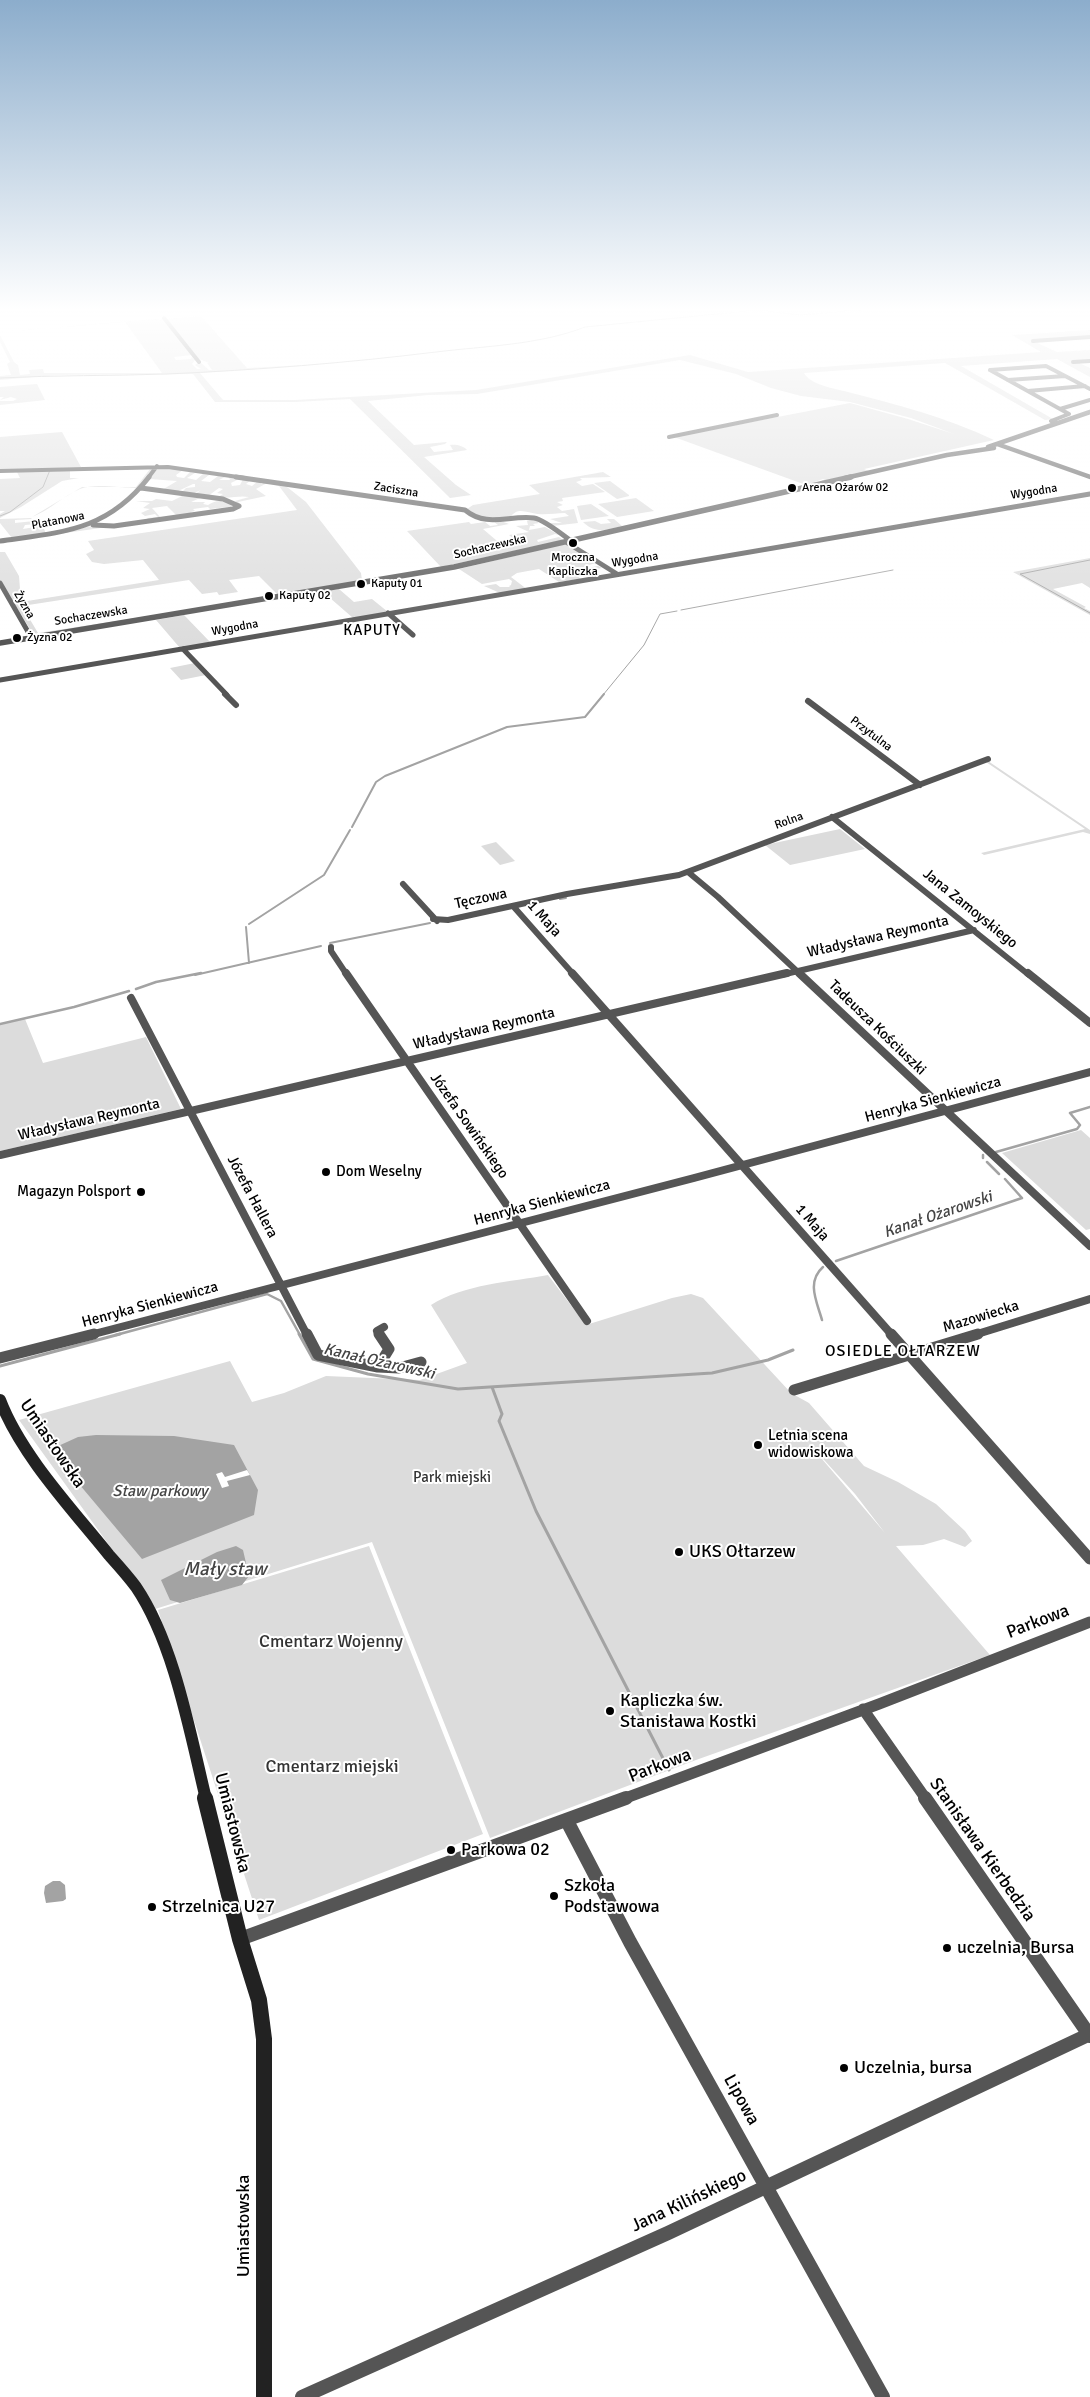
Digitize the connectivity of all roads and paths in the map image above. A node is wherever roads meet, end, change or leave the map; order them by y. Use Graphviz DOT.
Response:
graph roads {
  1 [pos="749,421"];
  2 [pos="1051,421"];
  3 [pos="1064,421"];
  4 [pos="1058,423"];
  5 [pos="669,437"];
  6 [pos="1005,445"];
  7 [pos="993,446"];
  8 [pos="157,466"];
  9 [pos="0,471"];
  10 [pos="1090,477"];
  11 [pos="141,488"];
  12 [pos="1090,494"];
  13 [pos="93,525"];
  14 [pos="0,541"];
  15 [pos="568,541"];
  16 [pos="618,574"];
  17 [pos="0,583"];
  18 [pos="388,613"];
  19 [pos="413,635"];
  20 [pos="31,637"];
  21 [pos="0,642"];
  22 [pos="183,649"];
  23 [pos="0,680"];
  24 [pos="808,701"];
  25 [pos="236,705"];
  26 [pos="988,759"];
  27 [pos="920,785"];
  28 [pos="832,817"];
  29 [pos="688,872"];
  30 [pos="403,884"];
  31 [pos="595,890"];
  32 [pos="513,906"];
  33 [pos="435,920"];
  34 [pos="974,930"];
  35 [pos="331,947"];
  36 [pos="796,970"];
  37 [pos="131,998"];
  38 [pos="609,1014"];
  39 [pos="1090,1023"];
  40 [pos="407,1061"];
  41 [pos="1090,1072"];
  42 [pos="190,1110"];
  43 [pos="945,1111"];
  44 [pos="0,1155"];
  45 [pos="742,1164"];
  46 [pos="520,1223"];
  47 [pos="1090,1246"];
  48 [pos="282,1284"];
  49 [pos="1090,1299"];
  50 [pos="588,1321"];
  51 [pos="384,1326"];
  52 [pos="910,1355"];
  53 [pos="0,1358"];
  54 [pos="421,1362"];
  55 [pos="378,1367"];
  56 [pos="794,1390"];
  57 [pos="0,1400"];
  58 [pos="1090,1558"];
  59 [pos="1090,1622"];
  60 [pos="863,1709"];
  61 [pos="567,1821"];
  62 [pos="240,1938"];
  63 [pos="1090,2035"];
  64 [pos="767,2185"];
  65 [pos="264,2397"];
  66 [pos="302,2397"];
  67 [pos="883,2397"];
  1 -- 5 [label="street"];
  2 -- 4 [label="street"];
  3 -- 4 [label="street, Sochaczewska"];
  4 -- 6 [label="street, Sochaczewska"];
  6 -- 7 [label="street"];
  6 -- 7 [label="street, Sochaczewska"];
  6 -- 10 [label="street"];
  7 -- 15 [label="street, Sochaczewska"];
  8 -- 9 [label="street, Zaciszna"];
  8 -- 11 [label="street, Platanowa"];
  8 -- 15 [label="street, Zaciszna"];
  11 -- 13 [label="street, Platanowa"];
  11 -- 13 [label="street"];
  12 -- 16 [label="street, Wygodna"];
  13 -- 14 [label="street, Platanowa"];
  15 -- 16 [label="street, Zaciszna"];
  15 -- 20 [label="street, Sochaczewska"];
  16 -- 18 [label="street, Wygodna"];
  17 -- 20 [label="street, Żyzna"];
  18 -- 19 [label="street"];
  18 -- 22 [label="street, Wygodna"];
  20 -- 21 [label="street, Sochaczewska"];
  22 -- 23 [label="street, Wygodna"];
  22 -- 25 [label="street"];
  24 -- 27 [label="street, Przytulna"];
  26 -- 27 [label="street, Rolna"];
  27 -- 28 [label="street, Rolna"];
  28 -- 29 [label="street, Rolna"];
  28 -- 34 [label="street, Jana Zamoyskiego"];
  29 -- 31 [label="street, Rolna"];
  29 -- 36 [label="street, Tadeusza Kościuszki"];
  30 -- 33 [label="street"];
  31 -- 32 [label="street, Tęczowa"];
  32 -- 33 [label="street, Tęczowa"];
  32 -- 38 [label="street, 1 Maja"];
  34 -- 36 [label="street, Władysława Reymonta"];
  34 -- 39 [label="street, Jana Zamoyskiego"];
  35 -- 40 [label="street, Józefa Sowińskiego"];
  36 -- 38 [label="street, Władysława Reymonta"];
  36 -- 43 [label="street, Tadeusza Kościuszki"];
  37 -- 42 [label="street, Józefa Hallera"];
  38 -- 40 [label="street, Władysława Reymonta"];
  38 -- 45 [label="street, 1 Maja"];
  40 -- 42 [label="street, Władysława Reymonta"];
  40 -- 46 [label="street, Józefa Sowińskiego"];
  41 -- 43 [label="street, Henryka Sienkiewicza"];
  42 -- 44 [label="street, Władysława Reymonta"];
  42 -- 48 [label="street, Józefa Hallera"];
  43 -- 45 [label="street, Henryka Sienkiewicza"];
  43 -- 47 [label="street, Tadeusza Kościuszki"];
  45 -- 46 [label="street, Henryka Sienkiewicza"];
  45 -- 52 [label="street, 1 Maja"];
  46 -- 48 [label="street, Henryka Sienkiewicza"];
  46 -- 50 [label="street, Józefa Sowińskiego"];
  48 -- 53 [label="street, Henryka Sienkiewicza"];
  48 -- 55 [label="street, Józefa Hallera"];
  49 -- 52 [label="street, Mazowiecka"];
  51 -- 55 [label="street"];
  52 -- 56 [label="street, Mazowiecka"];
  52 -- 58 [label="street, 1 Maja"];
  54 -- 55 [label="street, Józefa Hallera"];
  57 -- 62 [label="main road, Umiastowska"];
  59 -- 60 [label="street, Parkowa"];
  60 -- 61 [label="street, Parkowa"];
  60 -- 63 [label="street, Stanisława Kierbedzia"];
  61 -- 62 [label="street, Parkowa"];
  61 -- 64 [label="street, Lipowa"];
  62 -- 65 [label="main road, Umiastowska"];
  63 -- 64 [label="street, Jana Kilińskiego"];
  64 -- 66 [label="street, Jana Kilińskiego"];
  64 -- 67 [label="street, Lipowa"];
}
